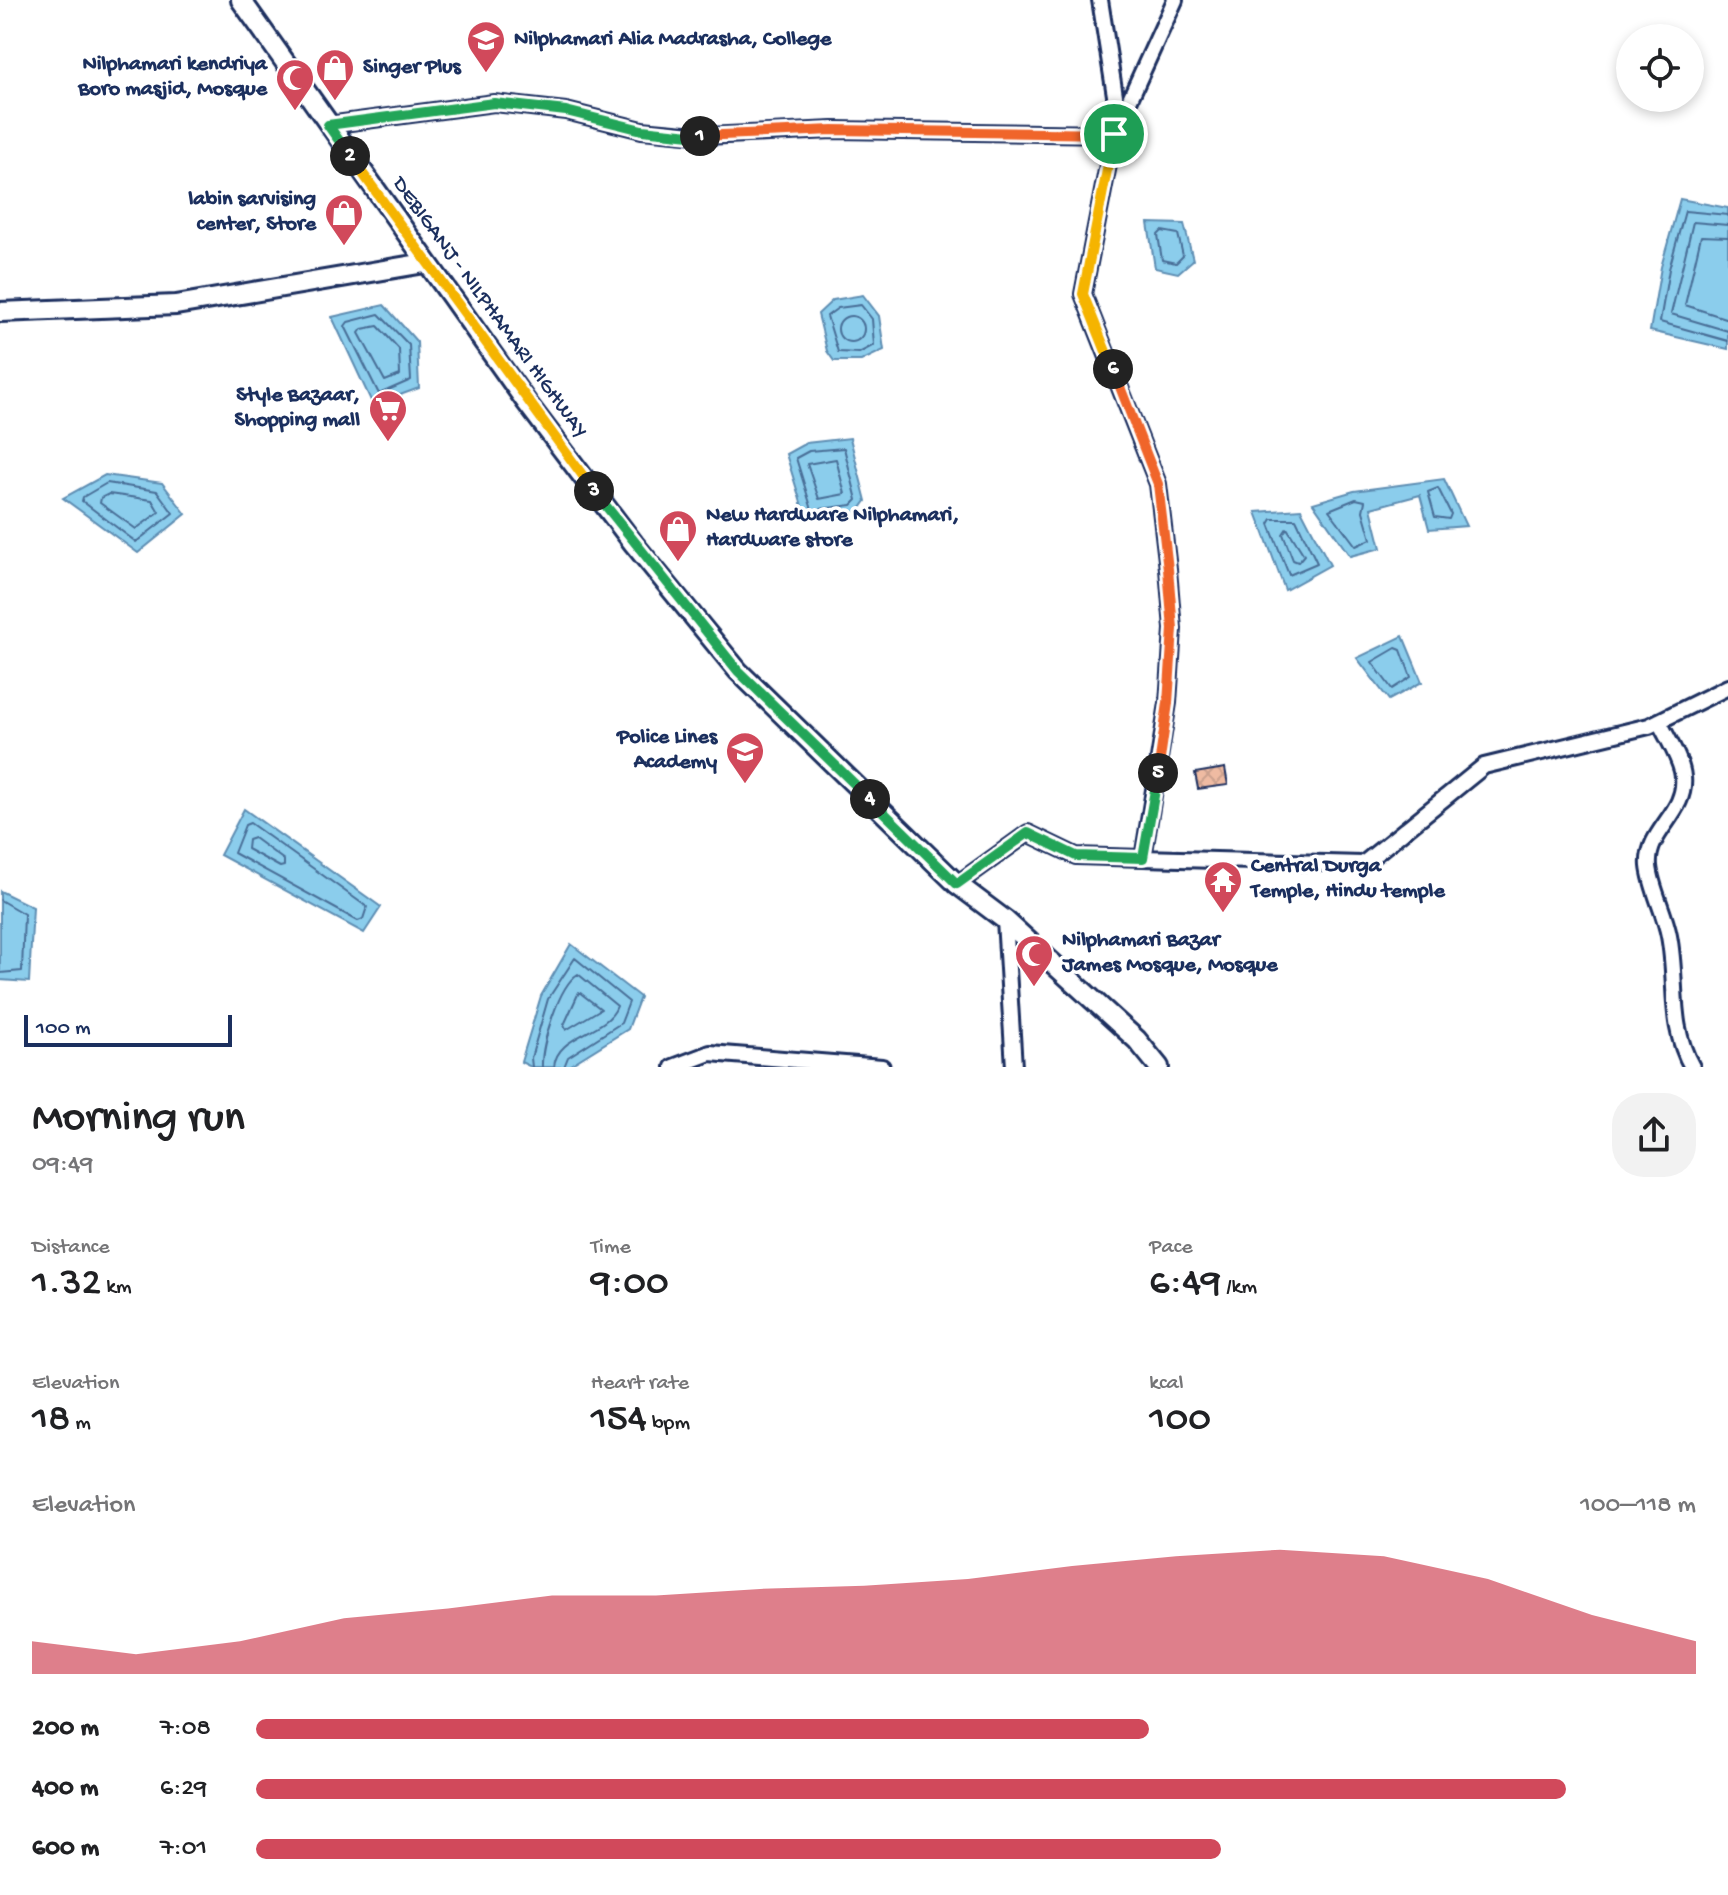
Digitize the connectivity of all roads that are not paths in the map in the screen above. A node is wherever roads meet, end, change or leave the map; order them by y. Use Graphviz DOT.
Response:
graph roads {
  1 [pos="241,0"];
  2 [pos="1100,0"];
  3 [pos="1175,0"];
  4 [pos="328,125"];
  5 [pos="1117,128"];
  6 [pos="425,263"];
  7 [pos="0,312"];
  8 [pos="1728,687"];
  9 [pos="1659,721"];
  10 [pos="1143,858"];
  11 [pos="957,884"];
  12 [pos="1005,920"];
  13 [pos="673,1067"];
  14 [pos="882,1067"];
  15 [pos="1014,1067"];
  16 [pos="1159,1067"];
  17 [pos="1692,1067"];
  1 -- 4 [label="main road, DEBIGANJ - NILPHAMARI HIGHWAY"];
  2 -- 5 [label="street"];
  3 -- 5 [label="street"];
  4 -- 5 [label="street"];
  4 -- 6 [label="main road, DEBIGANJ - NILPHAMARI HIGHWAY"];
  5 -- 10 [label="street"];
  6 -- 7 [label="main road"];
  6 -- 11 [label="main road, DEBIGANJ - NILPHAMARI HIGHWAY"];
  8 -- 9 [label="street"];
  9 -- 10 [label="street"];
  9 -- 17 [label="street"];
  10 -- 11 [label="street"];
  11 -- 12 [label="main road, DEBIGANJ - NILPHAMARI HIGHWAY"];
  12 -- 15 [label="street"];
  12 -- 16 [label="main road, DEBIGANJ - NILPHAMARI HIGHWAY"];
  13 -- 14 [label="street"];
}
